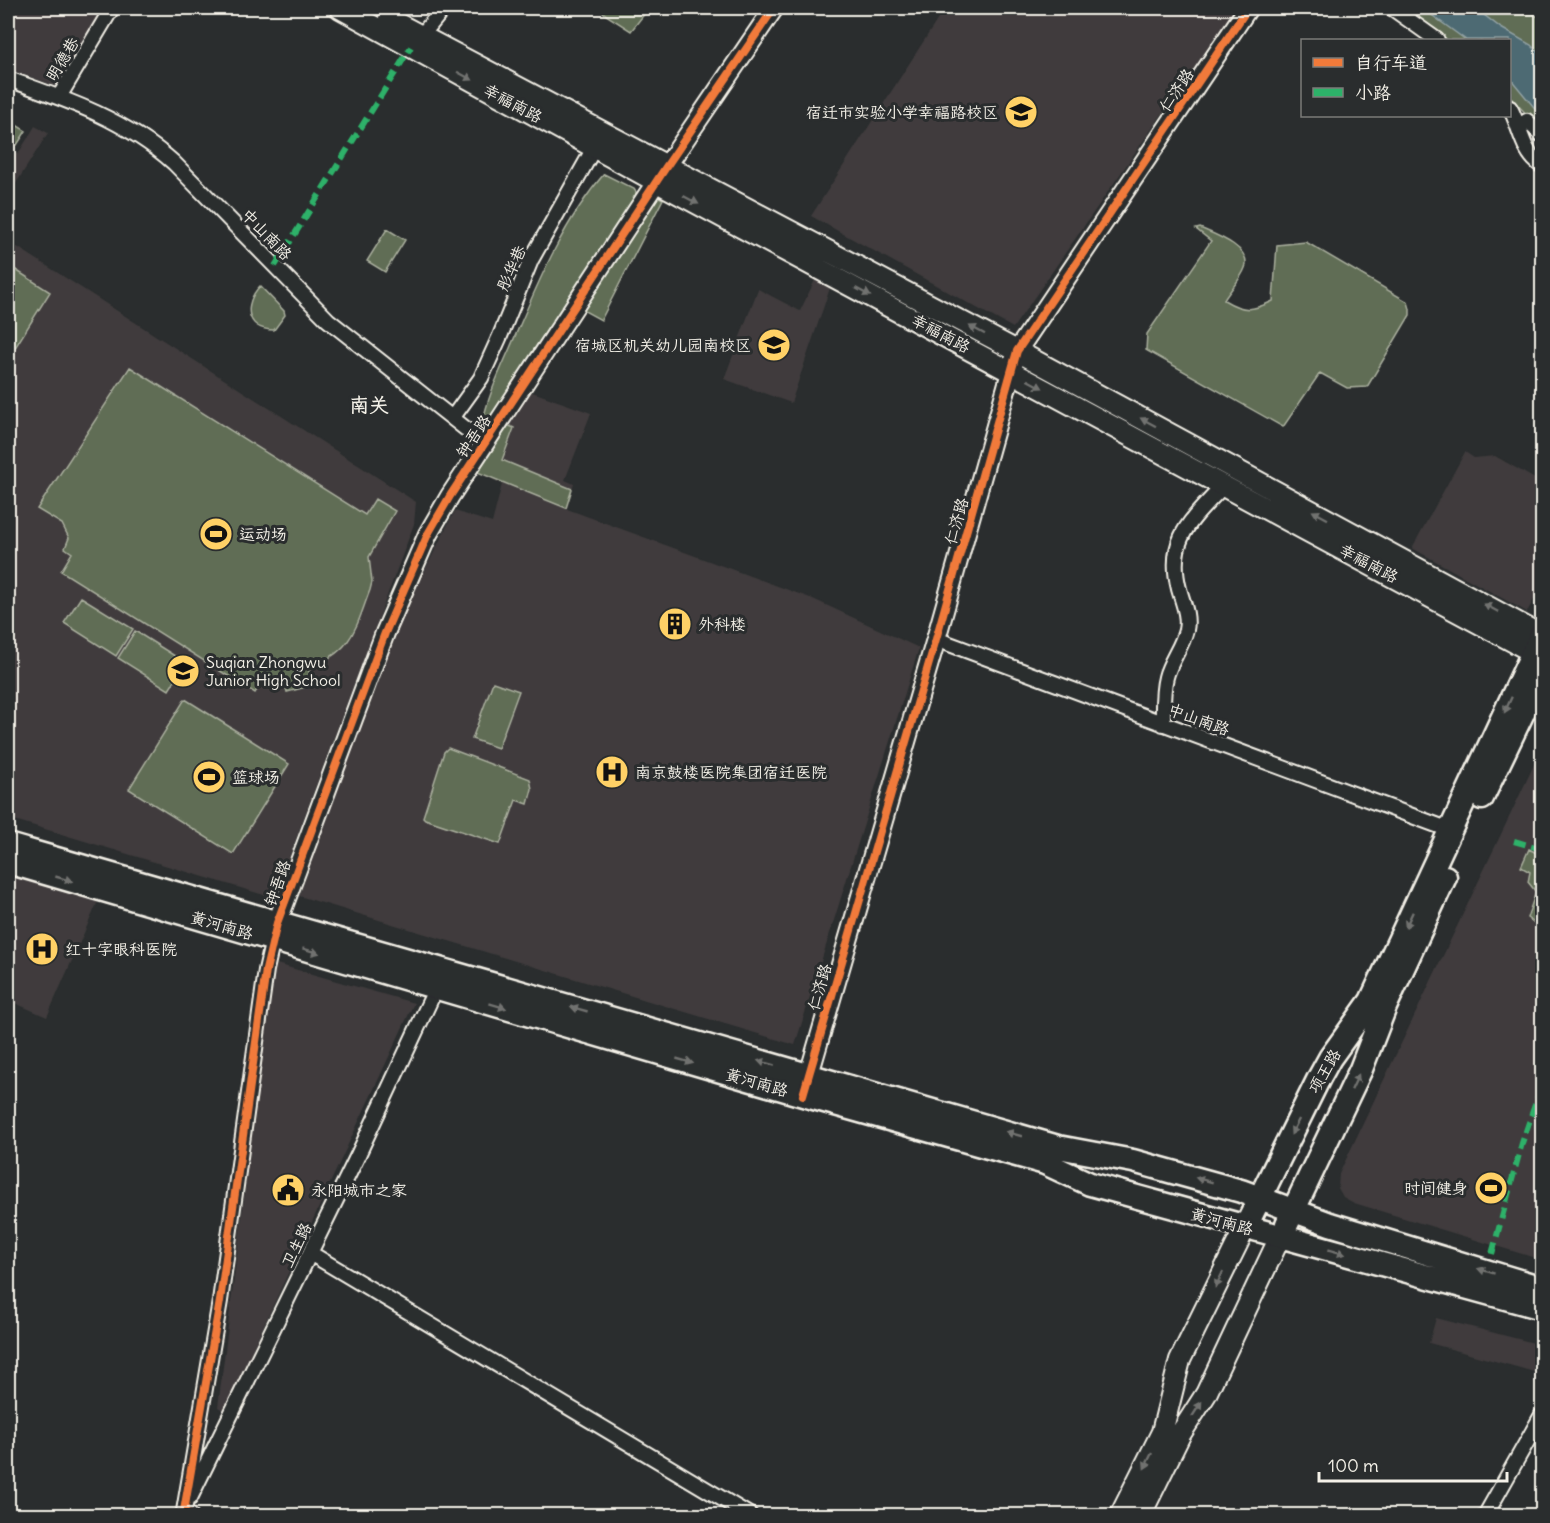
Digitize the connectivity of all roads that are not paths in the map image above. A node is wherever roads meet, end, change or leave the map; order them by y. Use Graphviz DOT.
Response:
graph roads {
  1 [pos="112,8"];
  2 [pos="340,8"];
  3 [pos="368,8"];
  4 [pos="444,8"];
  5 [pos="774,8"];
  6 [pos="1248,8"];
  7 [pos="1392,8"];
  8 [pos="1436,39"];
  9 [pos="416,42"];
  10 [pos="8,79"];
  11 [pos="59,97"];
  12 [pos="1511,112"];
  13 [pos="1519,126"];
  14 [pos="1542,135"];
  15 [pos="599,140"];
  16 [pos="1542,166"];
  17 [pos="661,174"];
  18 [pos="1017,351"];
  19 [pos="1011,371"];
  20 [pos="453,417"];
  21 [pos="485,444"];
  22 [pos="1224,485"];
  23 [pos="936,639"];
  24 [pos="1540,643"];
  25 [pos="1542,673"];
  26 [pos="1163,724"];
  27 [pos="1450,830"];
  28 [pos="8,845"];
  29 [pos="8,862"];
  30 [pos="275,931"];
  31 [pos="436,988"];
  32 [pos="805,1085"];
  33 [pos="1260,1196"];
  34 [pos="1294,1211"];
  35 [pos="1245,1228"];
  36 [pos="1280,1237"];
  37 [pos="310,1253"];
  38 [pos="1542,1288"];
  39 [pos="1542,1308"];
  40 [pos="1542,1415"];
  41 [pos="186,1514"];
  42 [pos="751,1515"];
  43 [pos="1120,1515"];
  44 [pos="1140,1515"];
  45 [pos="1485,1515"];
  1 -- 11 [label="street, 明德巷"];
  2 -- 9 [label="main road, 幸福南路"];
  3 -- 9 [label="main road, 幸福南路"];
  4 -- 9 [label="street"];
  5 -- 17 [label="street, 钟吾路"];
  6 -- 18 [label="street, 仁济路"];
  7 -- 8 [label="street"];
  9 -- 15 [label="main road, 幸福南路"];
  10 -- 11 [label="street, 中山南路"];
  11 -- 20 [label="street, 中山南路"];
  12 -- 13 [label="street"];
  13 -- 14 [label="street"];
  13 -- 16 [label="street"];
  15 -- 17 [label="main road, 幸福南路"];
  15 -- 20 [label="street, 彤华巷"];
  18 -- 17 [label="main road, 幸福南路, one-way"];
  17 -- 19 [label="main road, 幸福南路, one-way"];
  17 -- 21 [label="street, 钟吾路"];
  18 -- 19 [label="street, 仁济路"];
  24 -- 18 [label="main road, 幸福南路, one-way"];
  19 -- 22 [label="main road, 幸福南路, one-way"];
  19 -- 23 [label="street, 仁济路"];
  20 -- 21 [label="street, 中山南路"];
  21 -- 30 [label="street, 钟吾路"];
  22 -- 24 [label="main road, 幸福南路"];
  22 -- 26 [label="street"];
  23 -- 26 [label="street, 中山南路"];
  23 -- 32 [label="street, 仁济路"];
  24 -- 27 [label="main road, 项王路, one-way"];
  34 -- 25 [label="main road, 项王路, one-way"];
  26 -- 27 [label="street, 中山南路"];
  27 -- 33 [label="main road, 项王路, one-way"];
  28 -- 30 [label="main road, 黄河南路"];
  29 -- 30 [label="main road, 黄河南路, one-way"];
  30 -- 31 [label="main road, 黄河南路, one-way"];
  32 -- 30 [label="main road, 黄河南路, one-way"];
  30 -- 41 [label="street"];
  31 -- 32 [label="main road, 黄河南路, one-way"];
  31 -- 37 [label="street, 卫生路"];
  33 -- 32 [label="main road, 黄河南路, one-way"];
  32 -- 35 [label="main road, 黄河南路"];
  33 -- 34 [label="main road, 黄河南路"];
  33 -- 35 [label="main road, 项王路"];
  34 -- 36 [label="main road, 项王路"];
  38 -- 34 [label="main road, 黄河南路, one-way"];
  35 -- 36 [label="main road, 黄河南路"];
  35 -- 43 [label="main road, 项王路, one-way"];
  36 -- 39 [label="main road, 黄河南路, one-way"];
  44 -- 36 [label="main road, 项王路, one-way"];
  37 -- 41 [label="street, 卫生路"];
  37 -- 42 [label="street"];
  40 -- 45 [label="street"];
}
